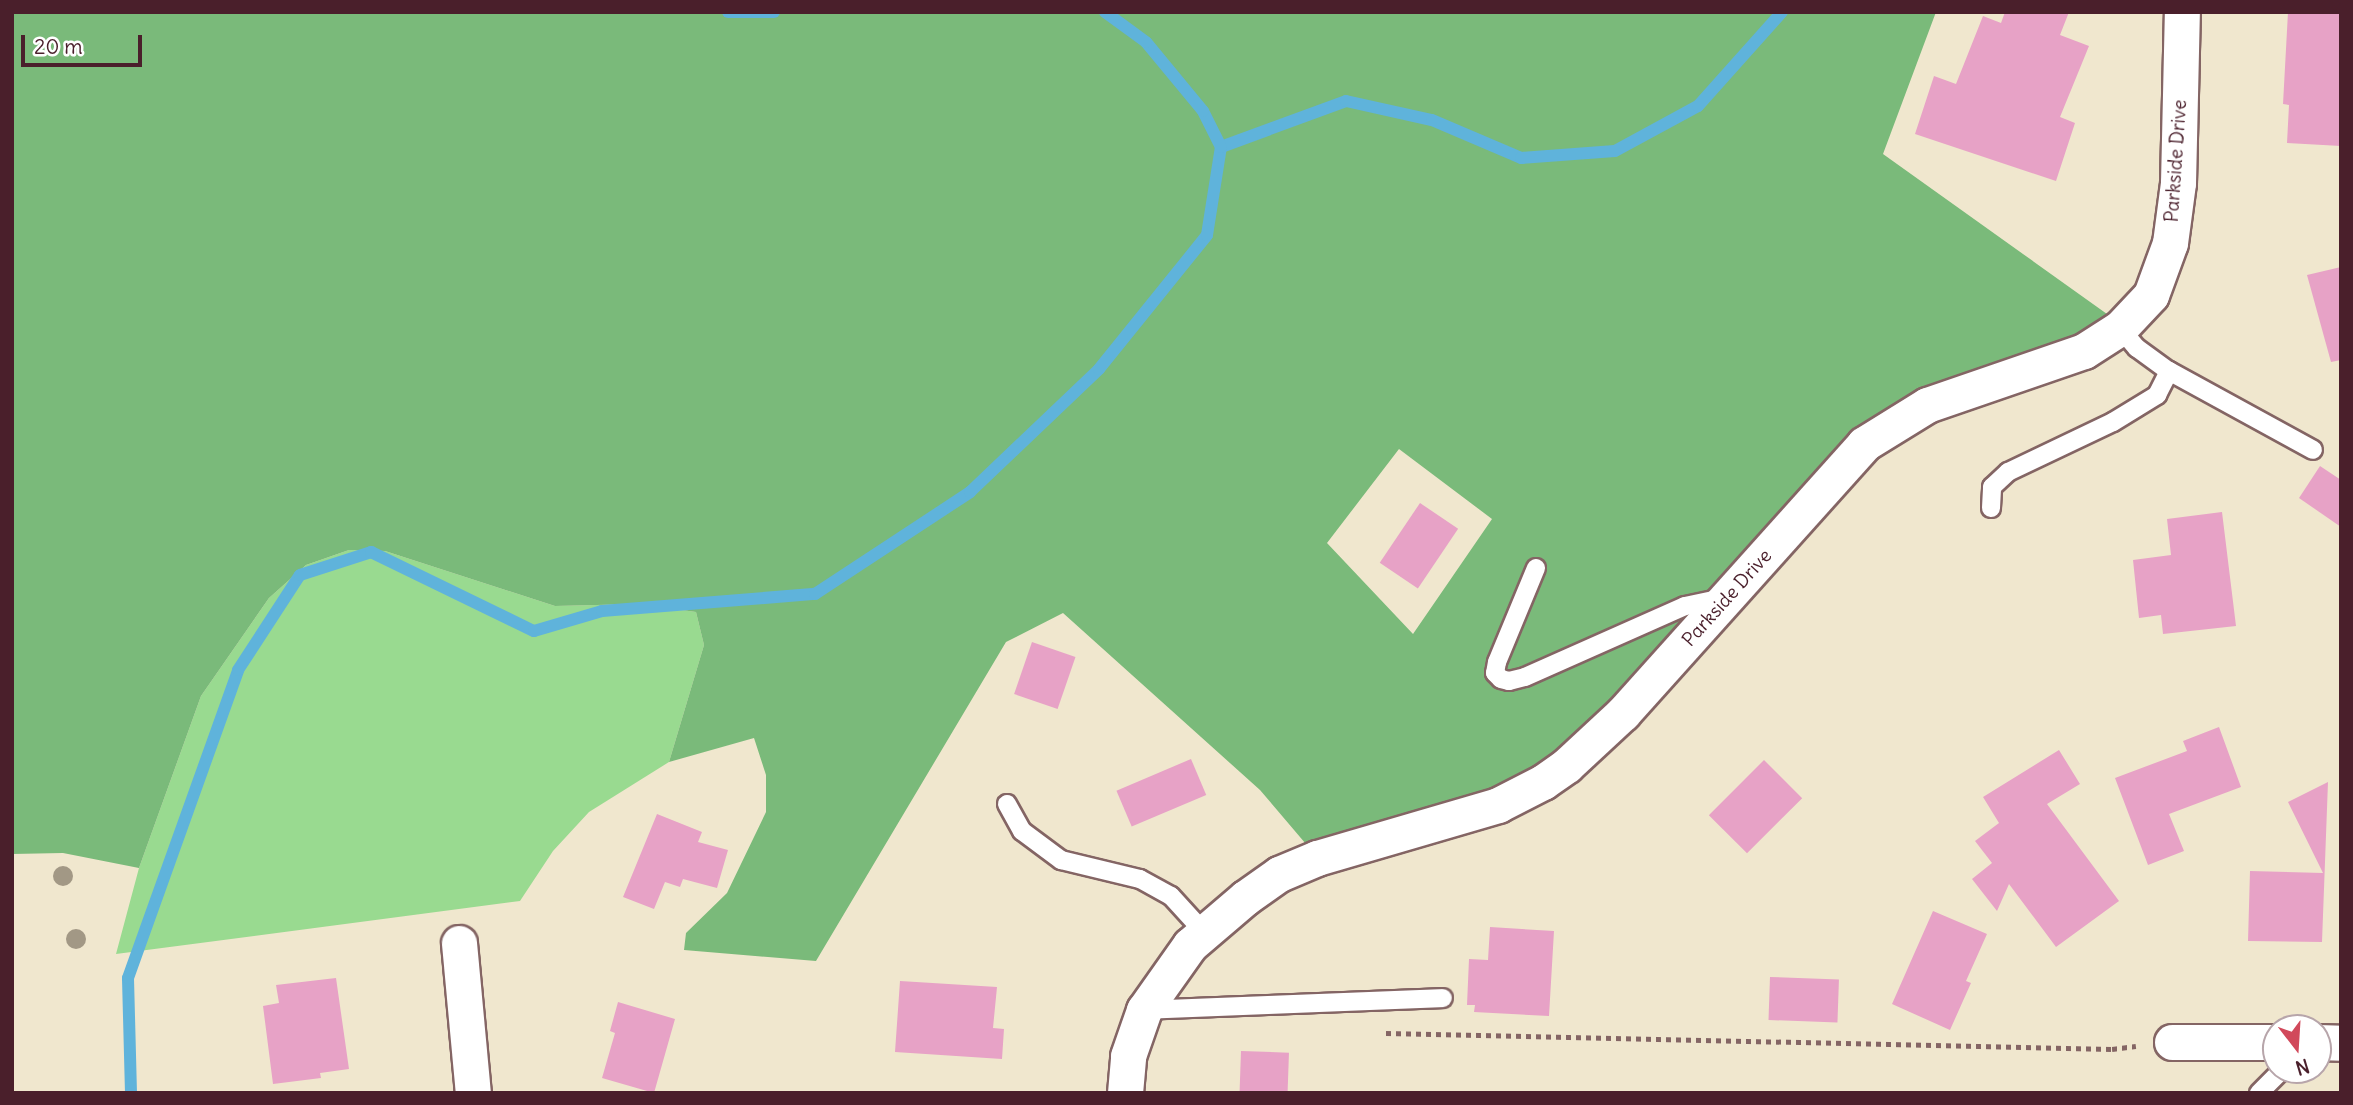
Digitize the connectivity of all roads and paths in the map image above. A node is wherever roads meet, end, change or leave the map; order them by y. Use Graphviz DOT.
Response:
graph roads {
  1 [pos="2182,12"];
  2 [pos="2120,328"];
  3 [pos="2169,371"];
  4 [pos="2313,450"];
  5 [pos="1991,508"];
  6 [pos="1536,568"];
  7 [pos="1729,596"];
  8 [pos="1007,804"];
  9 [pos="1203,931"];
  10 [pos="459,943"];
  11 [pos="1443,998"];
  12 [pos="1144,1010"];
  13 [pos="1382,1033"];
  14 [pos="2172,1042"];
  15 [pos="2262,1042"];
  16 [pos="473,1093"];
  17 [pos="1125,1093"];
  1 -- 2 [label="street, Parkside Drive"];
  2 -- 3 [label="lane"];
  2 -- 7 [label="street, Parkside Drive"];
  3 -- 4 [label="lane"];
  3 -- 5 [label="lane"];
  6 -- 7 [label="lane"];
  7 -- 9 [label="street, Parkside Drive"];
  8 -- 9 [label="lane"];
  9 -- 12 [label="street, Parkside Drive"];
  10 -- 16 [label="street"];
  11 -- 12 [label="lane"];
  12 -- 17 [label="street, Parkside Drive"];
  13 -- 14 [label="path"];
  14 -- 15 [label="street"];
}
